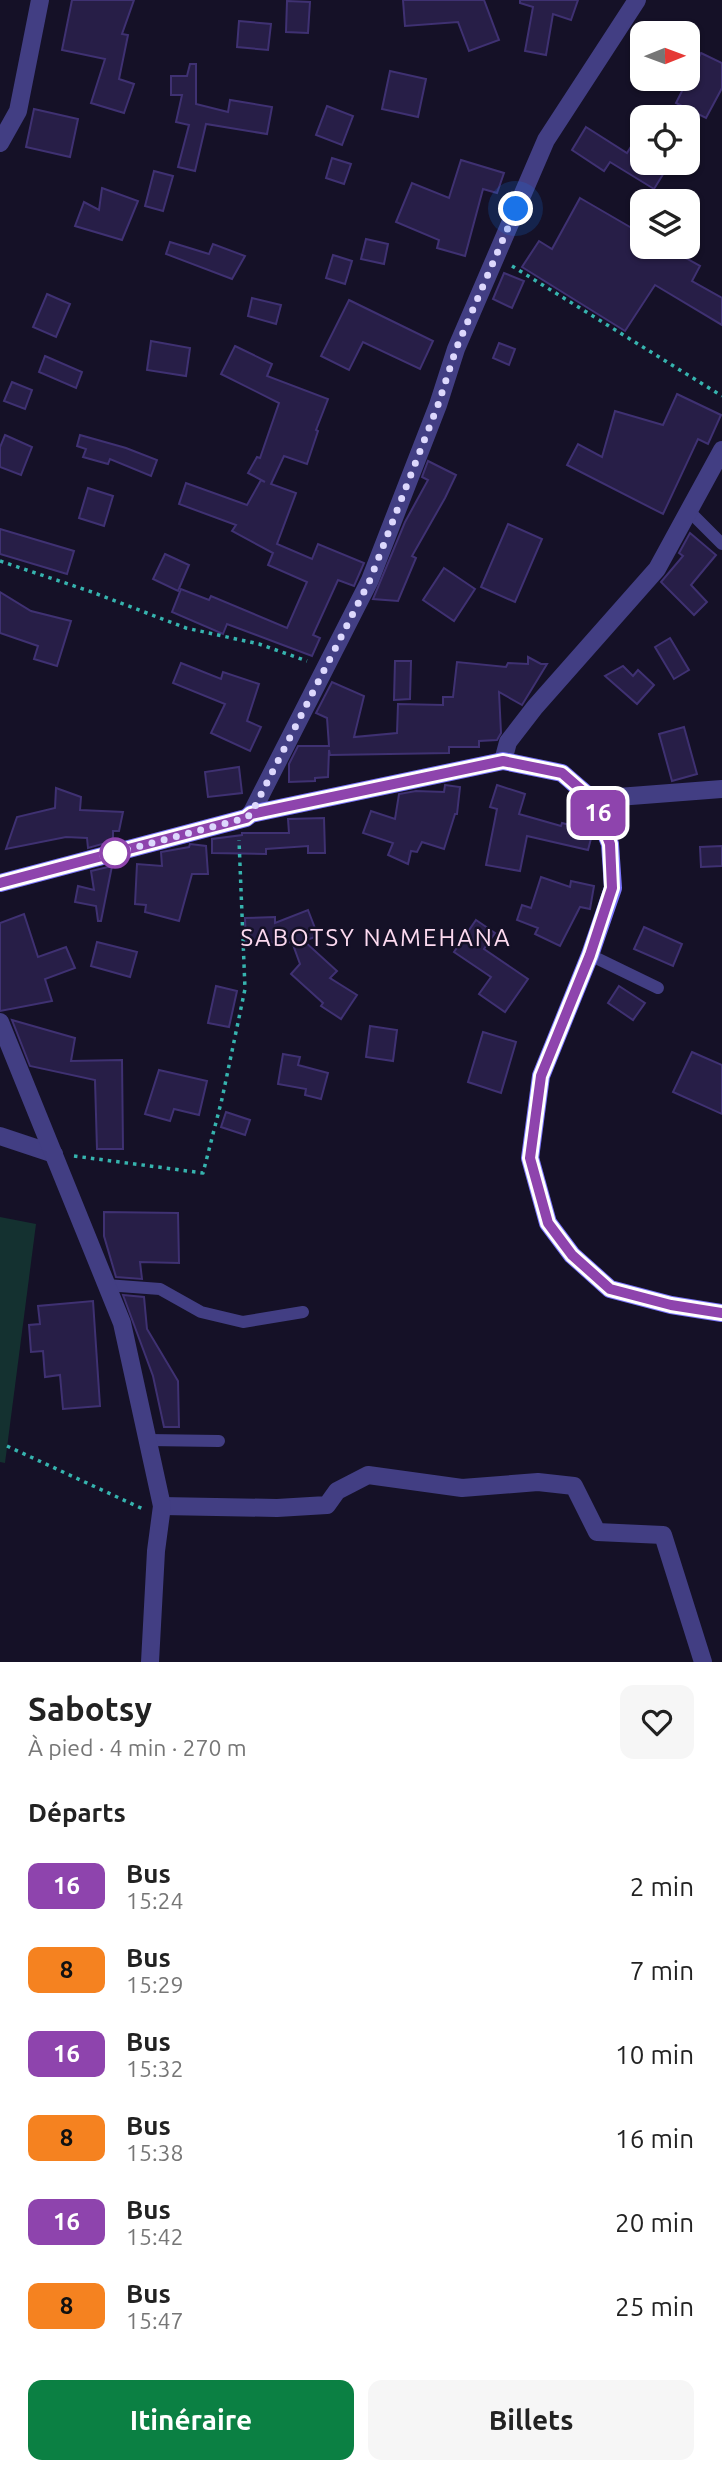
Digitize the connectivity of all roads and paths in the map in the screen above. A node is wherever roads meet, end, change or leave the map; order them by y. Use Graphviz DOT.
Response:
graph roads {
  1 [pos="40,0"];
  2 [pos="637,0"];
  3 [pos="0,143"];
  4 [pos="495,256"];
  5 [pos="722,396"];
  6 [pos="722,450"];
  7 [pos="689,512"];
  8 [pos="722,544"];
  9 [pos="0,561"];
  10 [pos="325,668"];
  11 [pos="503,761"];
  12 [pos="722,789"];
  13 [pos="592,799"];
  14 [pos="248,816"];
  15 [pos="0,883"];
  16 [pos="590,955"];
  17 [pos="658,988"];
  18 [pos="0,1022"];
  19 [pos="0,1136"];
  20 [pos="54,1154"];
  21 [pos="106,1285"];
  22 [pos="303,1312"];
  23 [pos="722,1313"];
  24 [pos="148,1440"];
  25 [pos="219,1441"];
  26 [pos="7,1446"];
  27 [pos="161,1512"];
  28 [pos="150,1662"];
  29 [pos="703,1662"];
  1 -- 3 [label="street"];
  2 -- 4 [label="street"];
  4 -- 5 [label="path"];
  4 -- 10 [label="street"];
  6 -- 7 [label="street"];
  7 -- 8 [label="lane"];
  7 -- 11 [label="street"];
  9 -- 10 [label="path"];
  10 -- 14 [label="street"];
  11 -- 13 [label="main road"];
  11 -- 14 [label="main road"];
  12 -- 13 [label="street"];
  13 -- 16 [label="main road"];
  14 -- 15 [label="main road"];
  14 -- 20 [label="path"];
  16 -- 17 [label="lane"];
  16 -- 23 [label="main road"];
  18 -- 20 [label="street"];
  19 -- 20 [label="street"];
  20 -- 21 [label="street"];
  21 -- 22 [label="lane"];
  21 -- 24 [label="street"];
  24 -- 25 [label="lane"];
  24 -- 27 [label="street"];
  26 -- 27 [label="path"];
  27 -- 28 [label="street"];
  27 -- 29 [label="street"];
}
